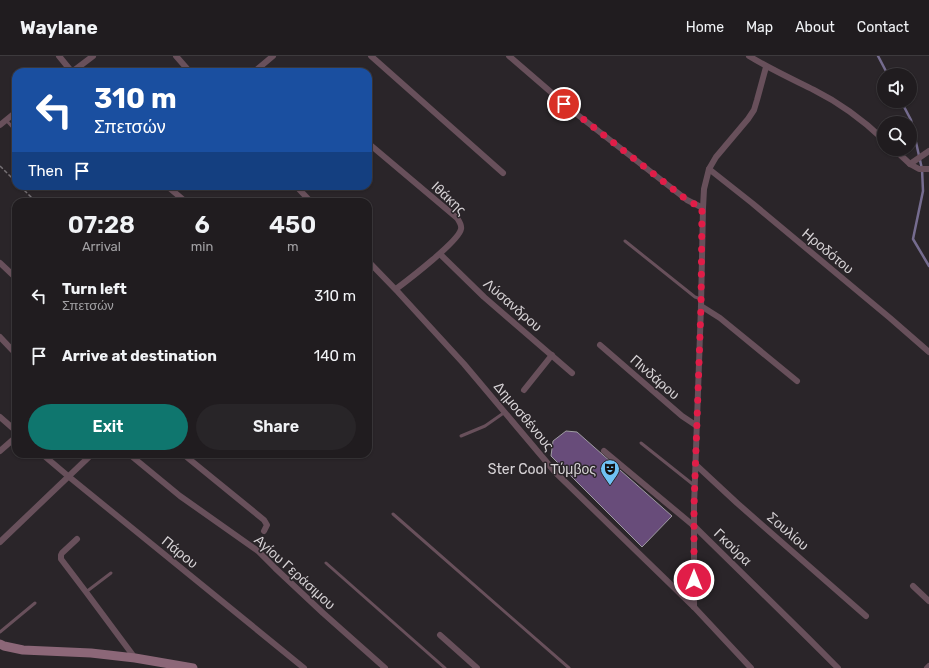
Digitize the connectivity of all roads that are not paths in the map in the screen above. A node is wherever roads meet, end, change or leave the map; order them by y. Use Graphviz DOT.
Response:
graph roads {
  1 [pos="59,56"];
  2 [pos="94,56"];
  3 [pos="176,56"];
  4 [pos="273,56"];
  5 [pos="371,56"];
  6 [pos="509,56"];
  7 [pos="749,56"];
  8 [pos="766,67"];
  9 [pos="69,68"];
  10 [pos="78,68"];
  11 [pos="186,68"];
  12 [pos="259,68"];
  13 [pos="12,115"];
  14 [pos="6,120"];
  15 [pos="0,125"];
  16 [pos="12,127"];
  17 [pos="877,134"];
  18 [pos="372,146"];
  19 [pos="929,151"];
  20 [pos="901,156"];
  21 [pos="910,164"];
  22 [pos="709,169"];
  23 [pos="929,169"];
  24 [pos="503,174"];
  25 [pos="172,190"];
  26 [pos="300,190"];
  27 [pos="181,198"];
  28 [pos="307,198"];
  29 [pos="702,208"];
  30 [pos="625,241"];
  31 [pos="440,254"];
  32 [pos="0,263"];
  33 [pos="372,265"];
  34 [pos="12,274"];
  35 [pos="396,289"];
  36 [pos="701,302"];
  37 [pos="0,337"];
  38 [pos="600,345"];
  39 [pos="12,350"];
  40 [pos="929,352"];
  41 [pos="552,356"];
  42 [pos="572,373"];
  43 [pos="797,381"];
  44 [pos="524,390"];
  45 [pos="505,412"];
  46 [pos="0,417"];
  47 [pos="697,426"];
  48 [pos="12,428"];
  49 [pos="460,436"];
  50 [pos="12,440"];
  51 [pos="641,443"];
  52 [pos="0,451"];
  53 [pos="604,451"];
  54 [pos="47,458"];
  55 [pos="88,458"];
  56 [pos="134,458"];
  57 [pos="188,458"];
  58 [pos="696,464"];
  59 [pos="68,476"];
  60 [pos="695,486"];
  61 [pos="393,514"];
  62 [pos="694,526"];
  63 [pos="264,531"];
  64 [pos="77,538"];
  65 [pos="0,542"];
  66 [pos="326,563"];
  67 [pos="111,573"];
  68 [pos="913,586"];
  69 [pos="86,592"];
  70 [pos="929,601"];
  71 [pos="35,603"];
  72 [pos="694,607"];
  73 [pos="866,616"];
  74 [pos="0,632"];
  75 [pos="440,635"];
  76 [pos="0,644"];
  77 [pos="135,658"];
  78 [pos="193,668"];
  79 [pos="304,668"];
  80 [pos="385,668"];
  81 [pos="445,668"];
  82 [pos="477,668"];
  83 [pos="569,668"];
  84 [pos="751,668"];
  85 [pos="838,668"];
  1 -- 9 [label="street"];
  2 -- 10 [label="street"];
  3 -- 11 [label="street"];
  4 -- 12 [label="street"];
  5 -- 24 [label="street"];
  6 -- 29 [label="street"];
  7 -- 8 [label="street"];
  8 -- 17 [label="street"];
  8 -- 22 [label="street"];
  13 -- 14 [label="street"];
  14 -- 15 [label="street"];
  14 -- 16 [label="lane"];
  18 -- 31 [label="street, Ιθάκης"];
  19 -- 21 [label="street"];
  20 -- 21 [label="street"];
  21 -- 23 [label="street"];
  22 -- 29 [label="street"];
  22 -- 40 [label="street, Ηροδότου"];
  25 -- 27 [label="street"];
  26 -- 28 [label="street"];
  29 -- 36 [label="street"];
  30 -- 36 [label="lane"];
  31 -- 35 [label="street, Ιθάκης"];
  31 -- 41 [label="street, Λύσανδρου"];
  32 -- 34 [label="street"];
  33 -- 35 [label="street, Δημοσθένους"];
  35 -- 45 [label="street, Δημοσθένους"];
  36 -- 43 [label="street"];
  36 -- 47 [label="street"];
  37 -- 39 [label="street"];
  38 -- 47 [label="street, Πινδάρου"];
  41 -- 42 [label="street, Λύσανδρου"];
  41 -- 44 [label="street"];
  45 -- 49 [label="lane"];
  45 -- 72 [label="street, Δημοσθένους"];
  46 -- 48 [label="street"];
  47 -- 58 [label="street"];
  50 -- 52 [label="street"];
  51 -- 60 [label="lane"];
  53 -- 62 [label="street, Γκούρα"];
  54 -- 59 [label="street, Πάρου"];
  55 -- 59 [label="street"];
  56 -- 80 [label="street, Αγίου Γεράσιμου"];
  57 -- 63 [label="street"];
  58 -- 60 [label="street"];
  58 -- 73 [label="street, Σουλίου"];
  59 -- 65 [label="street"];
  59 -- 79 [label="street, Πάρου"];
  60 -- 62 [label="street"];
  61 -- 83 [label="lane"];
  62 -- 72 [label="street"];
  62 -- 85 [label="street, Γκούρα"];
  64 -- 69 [label="street"];
  66 -- 81 [label="lane"];
  67 -- 69 [label="lane"];
  68 -- 70 [label="street"];
  69 -- 77 [label="street"];
  71 -- 74 [label="lane"];
  72 -- 84 [label="street, Δημοσθένους"];
  75 -- 82 [label="street"];
  76 -- 77 [label="main road"];
  77 -- 78 [label="main road"];
}
